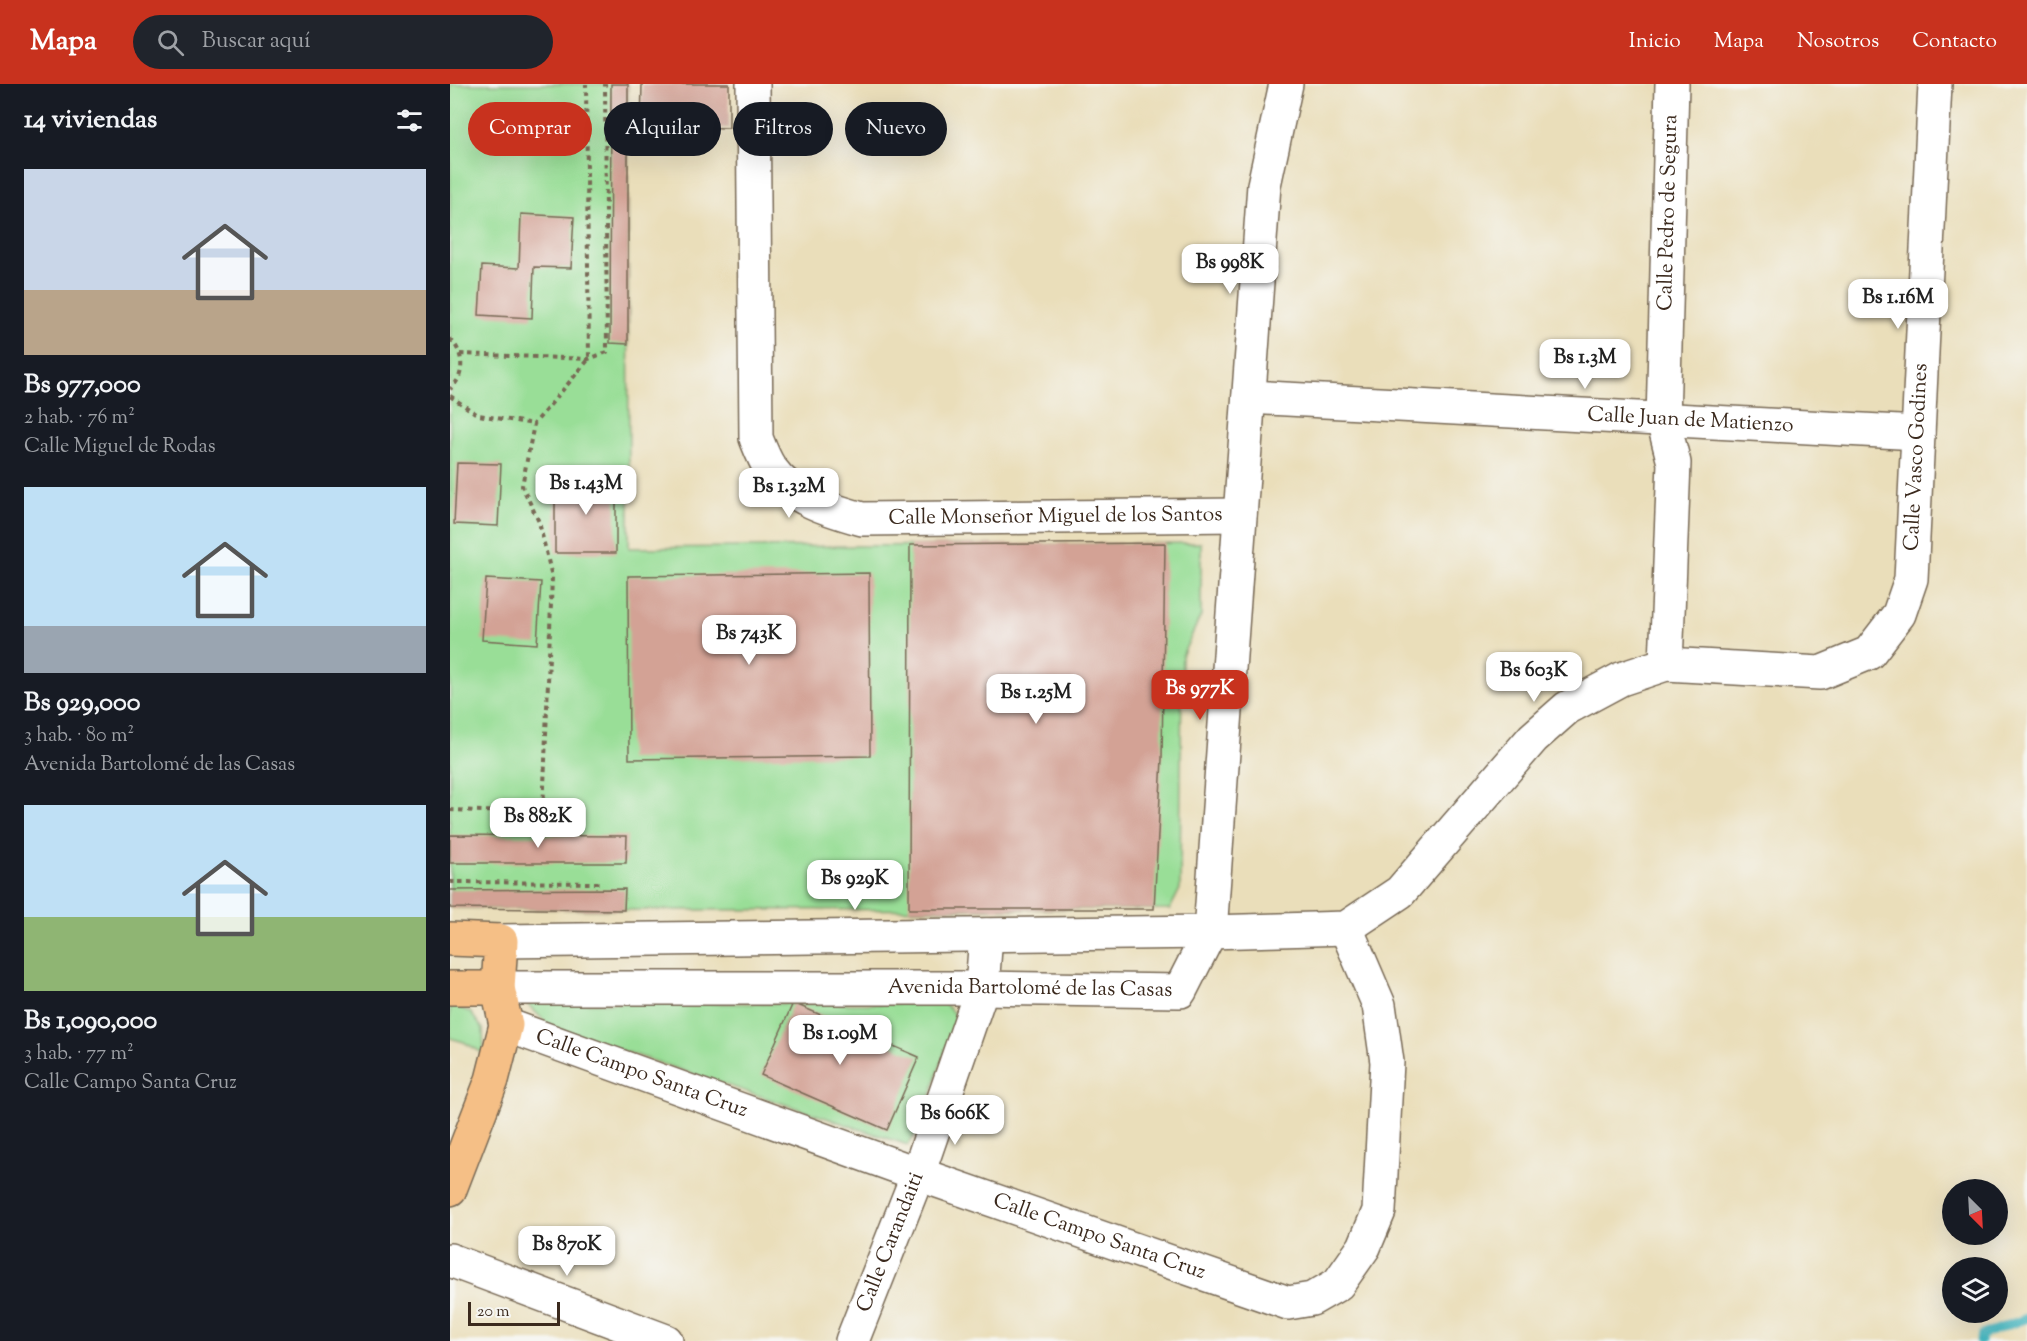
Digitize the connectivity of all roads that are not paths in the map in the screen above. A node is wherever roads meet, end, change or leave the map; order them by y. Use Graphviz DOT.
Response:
graph roads {
  1 [pos="753,84"];
  2 [pos="1286,84"];
  3 [pos="1672,84"];
  4 [pos="1935,84"];
  5 [pos="1249,398"];
  6 [pos="1663,420"];
  7 [pos="1918,433"];
  8 [pos="1240,515"];
  9 [pos="1666,664"];
  10 [pos="1346,928"];
  11 [pos="1210,932"];
  12 [pos="986,935"];
  13 [pos="450,939"];
  14 [pos="501,940"];
  15 [pos="450,988"];
  16 [pos="498,988"];
  17 [pos="982,988"];
  18 [pos="506,1025"];
  19 [pos="918,1174"];
  20 [pos="450,1189"];
  21 [pos="450,1260"];
  22 [pos="666,1341"];
  23 [pos="852,1341"];
  1 -- 8 [label="street, Calle Monseñor Miguel de los Santos"];
  2 -- 5 [label="street"];
  3 -- 6 [label="street, Calle Pedro de Segura"];
  4 -- 7 [label="street, Calle Vasco Godines"];
  5 -- 6 [label="street, Calle Juan de Matienzo"];
  5 -- 8 [label="street"];
  6 -- 7 [label="street, Calle Juan de Matienzo"];
  6 -- 9 [label="street, Calle Pedro de Segura"];
  7 -- 9 [label="street, Calle Vasco Godines"];
  8 -- 11 [label="street"];
  9 -- 10 [label="street"];
  10 -- 11 [label="street"];
  10 -- 19 [label="street, Calle Campo Santa Cruz"];
  11 -- 12 [label="street"];
  11 -- 17 [label="street, Avenida Bartolomé de las Casas"];
  12 -- 14 [label="street"];
  12 -- 17 [label="street, Calle Carandaiti"];
  13 -- 14 [label="main road"];
  14 -- 16 [label="main road"];
  15 -- 16 [label="main road, Avenida Bartolomé de las Casas"];
  16 -- 17 [label="street, Avenida Bartolomé de las Casas"];
  16 -- 18 [label="main road"];
  17 -- 19 [label="street, Calle Carandaiti"];
  18 -- 19 [label="street, Calle Campo Santa Cruz"];
  18 -- 20 [label="main road"];
  19 -- 23 [label="street, Calle Carandaiti"];
  21 -- 22 [label="street"];
}
